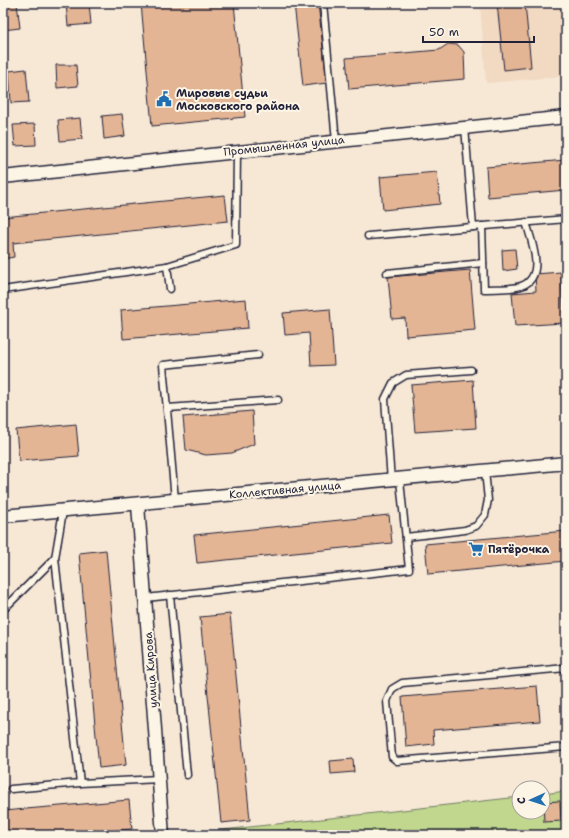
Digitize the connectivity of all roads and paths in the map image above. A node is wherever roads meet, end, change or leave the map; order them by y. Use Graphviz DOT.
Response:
graph roads {
  1 [pos="323,3"];
  2 [pos="566,117"];
  3 [pos="464,127"];
  4 [pos="336,141"];
  5 [pos="237,151"];
  6 [pos="3,177"];
  7 [pos="566,219"];
  8 [pos="526,222"];
  9 [pos="482,226"];
  10 [pos="473,227"];
  11 [pos="368,236"];
  12 [pos="483,263"];
  13 [pos="167,266"];
  14 [pos="387,272"];
  15 [pos="170,289"];
  16 [pos="3,290"];
  17 [pos="258,355"];
  18 [pos="471,370"];
  19 [pos="278,400"];
  20 [pos="168,408"];
  21 [pos="566,463"];
  22 [pos="484,471"];
  23 [pos="396,480"];
  24 [pos="175,500"];
  25 [pos="138,505"];
  26 [pos="63,511"];
  27 [pos="3,516"];
  28 [pos="406,537"];
  29 [pos="55,558"];
  30 [pos="170,595"];
  31 [pos="146,598"];
  32 [pos="3,610"];
  33 [pos="566,668"];
  34 [pos="566,747"];
  35 [pos="187,775"];
  36 [pos="159,779"];
  37 [pos="80,784"];
  38 [pos="11,789"];
  39 [pos="162,835"];
  1 -- 4 [label="lane"];
  2 -- 3 [label="street, Промышленная улица"];
  3 -- 4 [label="street, Промышленная улица"];
  3 -- 10 [label="lane"];
  4 -- 5 [label="street, Промышленная улица"];
  5 -- 6 [label="street, Промышленная улица"];
  5 -- 13 [label="lane"];
  7 -- 8 [label="lane"];
  8 -- 9 [label="lane"];
  8 -- 12 [label="lane"];
  9 -- 10 [label="lane"];
  9 -- 12 [label="lane"];
  10 -- 11 [label="lane"];
  12 -- 14 [label="lane"];
  13 -- 15 [label="lane"];
  13 -- 16 [label="lane"];
  17 -- 20 [label="lane"];
  18 -- 23 [label="lane"];
  19 -- 20 [label="lane"];
  20 -- 24 [label="lane"];
  21 -- 22 [label="street, Коллективная улица"];
  22 -- 23 [label="street, Коллективная улица"];
  22 -- 28 [label="lane"];
  23 -- 24 [label="street, Коллективная улица"];
  23 -- 28 [label="lane"];
  24 -- 25 [label="street, Коллективная улица"];
  25 -- 26 [label="street, Коллективная улица"];
  25 -- 31 [label="street, улица Кирова"];
  26 -- 27 [label="street, Коллективная улица"];
  26 -- 29 [label="lane"];
  28 -- 30 [label="lane"];
  29 -- 32 [label="lane"];
  29 -- 37 [label="lane"];
  30 -- 31 [label="lane"];
  30 -- 35 [label="lane"];
  31 -- 36 [label="street, улица Кирова"];
  33 -- 34 [label="lane"];
  36 -- 37 [label="lane"];
  36 -- 39 [label="street, улица Кирова"];
  37 -- 38 [label="lane"];
}
